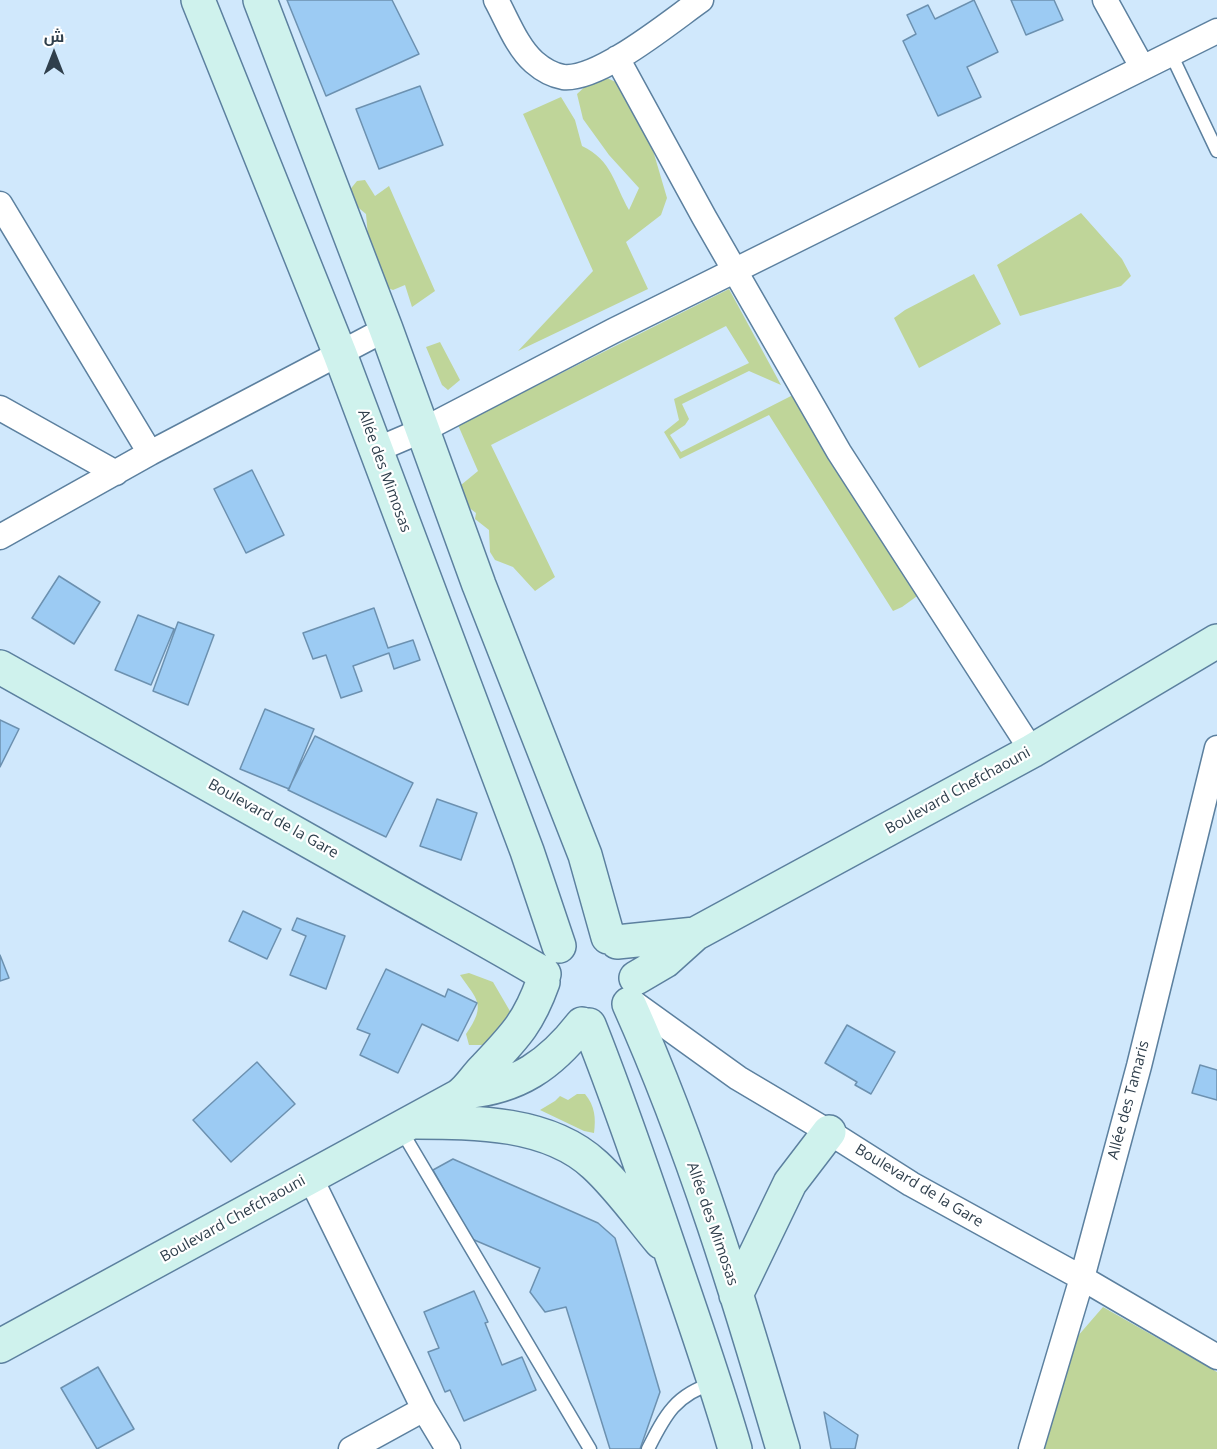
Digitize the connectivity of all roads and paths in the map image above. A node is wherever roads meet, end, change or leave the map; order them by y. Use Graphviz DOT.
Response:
graph roads {
  1 [pos="198,0"];
  2 [pos="261,0"];
  3 [pos="496,0"];
  4 [pos="701,0"];
  5 [pos="1105,0"];
  6 [pos="1217,30"];
  7 [pos="1171,54"];
  8 [pos="617,58"];
  9 [pos="1142,67"];
  10 [pos="1217,151"];
  11 [pos="0,204"];
  12 [pos="735,270"];
  13 [pos="386,329"];
  14 [pos="340,354"];
  15 [pos="0,408"];
  16 [pos="423,430"];
  17 [pos="376,450"];
  18 [pos="150,453"];
  19 [pos="116,473"];
  20 [pos="0,537"];
  21 [pos="1217,641"];
  22 [pos="0,667"];
  23 [pos="1217,748"];
  24 [pos="1032,751"];
  25 [pos="695,933"];
  26 [pos="612,940"];
  27 [pos="549,967"];
  28 [pos="632,994"];
  29 [pos="585,1024"];
  30 [pos="465,1092"];
  31 [pos="407,1126"];
  32 [pos="829,1132"];
  33 [pos="310,1177"];
  34 [pos="671,1254"];
  35 [pos="1082,1278"];
  36 [pos="736,1295"];
  37 [pos="0,1346"];
  38 [pos="1217,1357"];
  39 [pos="716,1383"];
  40 [pos="424,1409"];
  41 [pos="351,1449"];
  42 [pos="448,1449"];
  43 [pos="590,1449"];
  44 [pos="648,1449"];
  45 [pos="735,1449"];
  46 [pos="783,1449"];
  47 [pos="1031,1449"];
  1 -- 14 [label="main road, Allée des Mimosas"];
  2 -- 13 [label="main road"];
  3 -- 8 [label="street"];
  4 -- 8 [label="street"];
  5 -- 9 [label="street"];
  6 -- 7 [label="street"];
  7 -- 9 [label="street"];
  7 -- 10 [label="lane"];
  8 -- 12 [label="street"];
  9 -- 12 [label="street"];
  11 -- 18 [label="street"];
  12 -- 16 [label="street"];
  12 -- 24 [label="street"];
  13 -- 14 [label="street"];
  13 -- 16 [label="main road"];
  14 -- 17 [label="main road, Allée des Mimosas"];
  14 -- 18 [label="street"];
  15 -- 19 [label="street"];
  16 -- 17 [label="street"];
  16 -- 26 [label="main road"];
  17 -- 27 [label="main road, Allée des Mimosas"];
  18 -- 19 [label="street"];
  19 -- 20 [label="street"];
  21 -- 24 [label="main road, Boulevard Chefchaouni"];
  22 -- 27 [label="main road, Boulevard de la Gare"];
  23 -- 35 [label="street, Allée des Tamaris"];
  24 -- 25 [label="main road, Boulevard Chefchaouni"];
  25 -- 26 [label="main road, Boulevard Chefchaouni"];
  25 -- 28 [label="main road, Boulevard Chefchaouni"];
  26 -- 27 [label="main road"];
  26 -- 28 [label="main road"];
  27 -- 29 [label="main road"];
  27 -- 30 [label="main road, Boulevard Chefchaouni"];
  28 -- 29 [label="main road"];
  28 -- 32 [label="street, Boulevard de la Gare"];
  28 -- 36 [label="main road, Allée des Mimosas"];
  29 -- 30 [label="main road, Boulevard Chefchaouni"];
  29 -- 34 [label="main road"];
  30 -- 31 [label="main road, Boulevard Chefchaouni"];
  31 -- 33 [label="main road, Boulevard Chefchaouni"];
  31 -- 34 [label="main road"];
  31 -- 43 [label="lane"];
  32 -- 35 [label="street, Boulevard de la Gare"];
  32 -- 36 [label="main road"];
  33 -- 37 [label="main road, Boulevard Chefchaouni"];
  33 -- 40 [label="street"];
  34 -- 39 [label="main road"];
  35 -- 38 [label="street, Boulevard de la Gare"];
  35 -- 47 [label="street, Allée des Tamaris"];
  36 -- 46 [label="main road, Allée des Mimosas"];
  39 -- 44 [label="lane"];
  39 -- 45 [label="main road"];
  40 -- 41 [label="street"];
  40 -- 42 [label="street"];
}
